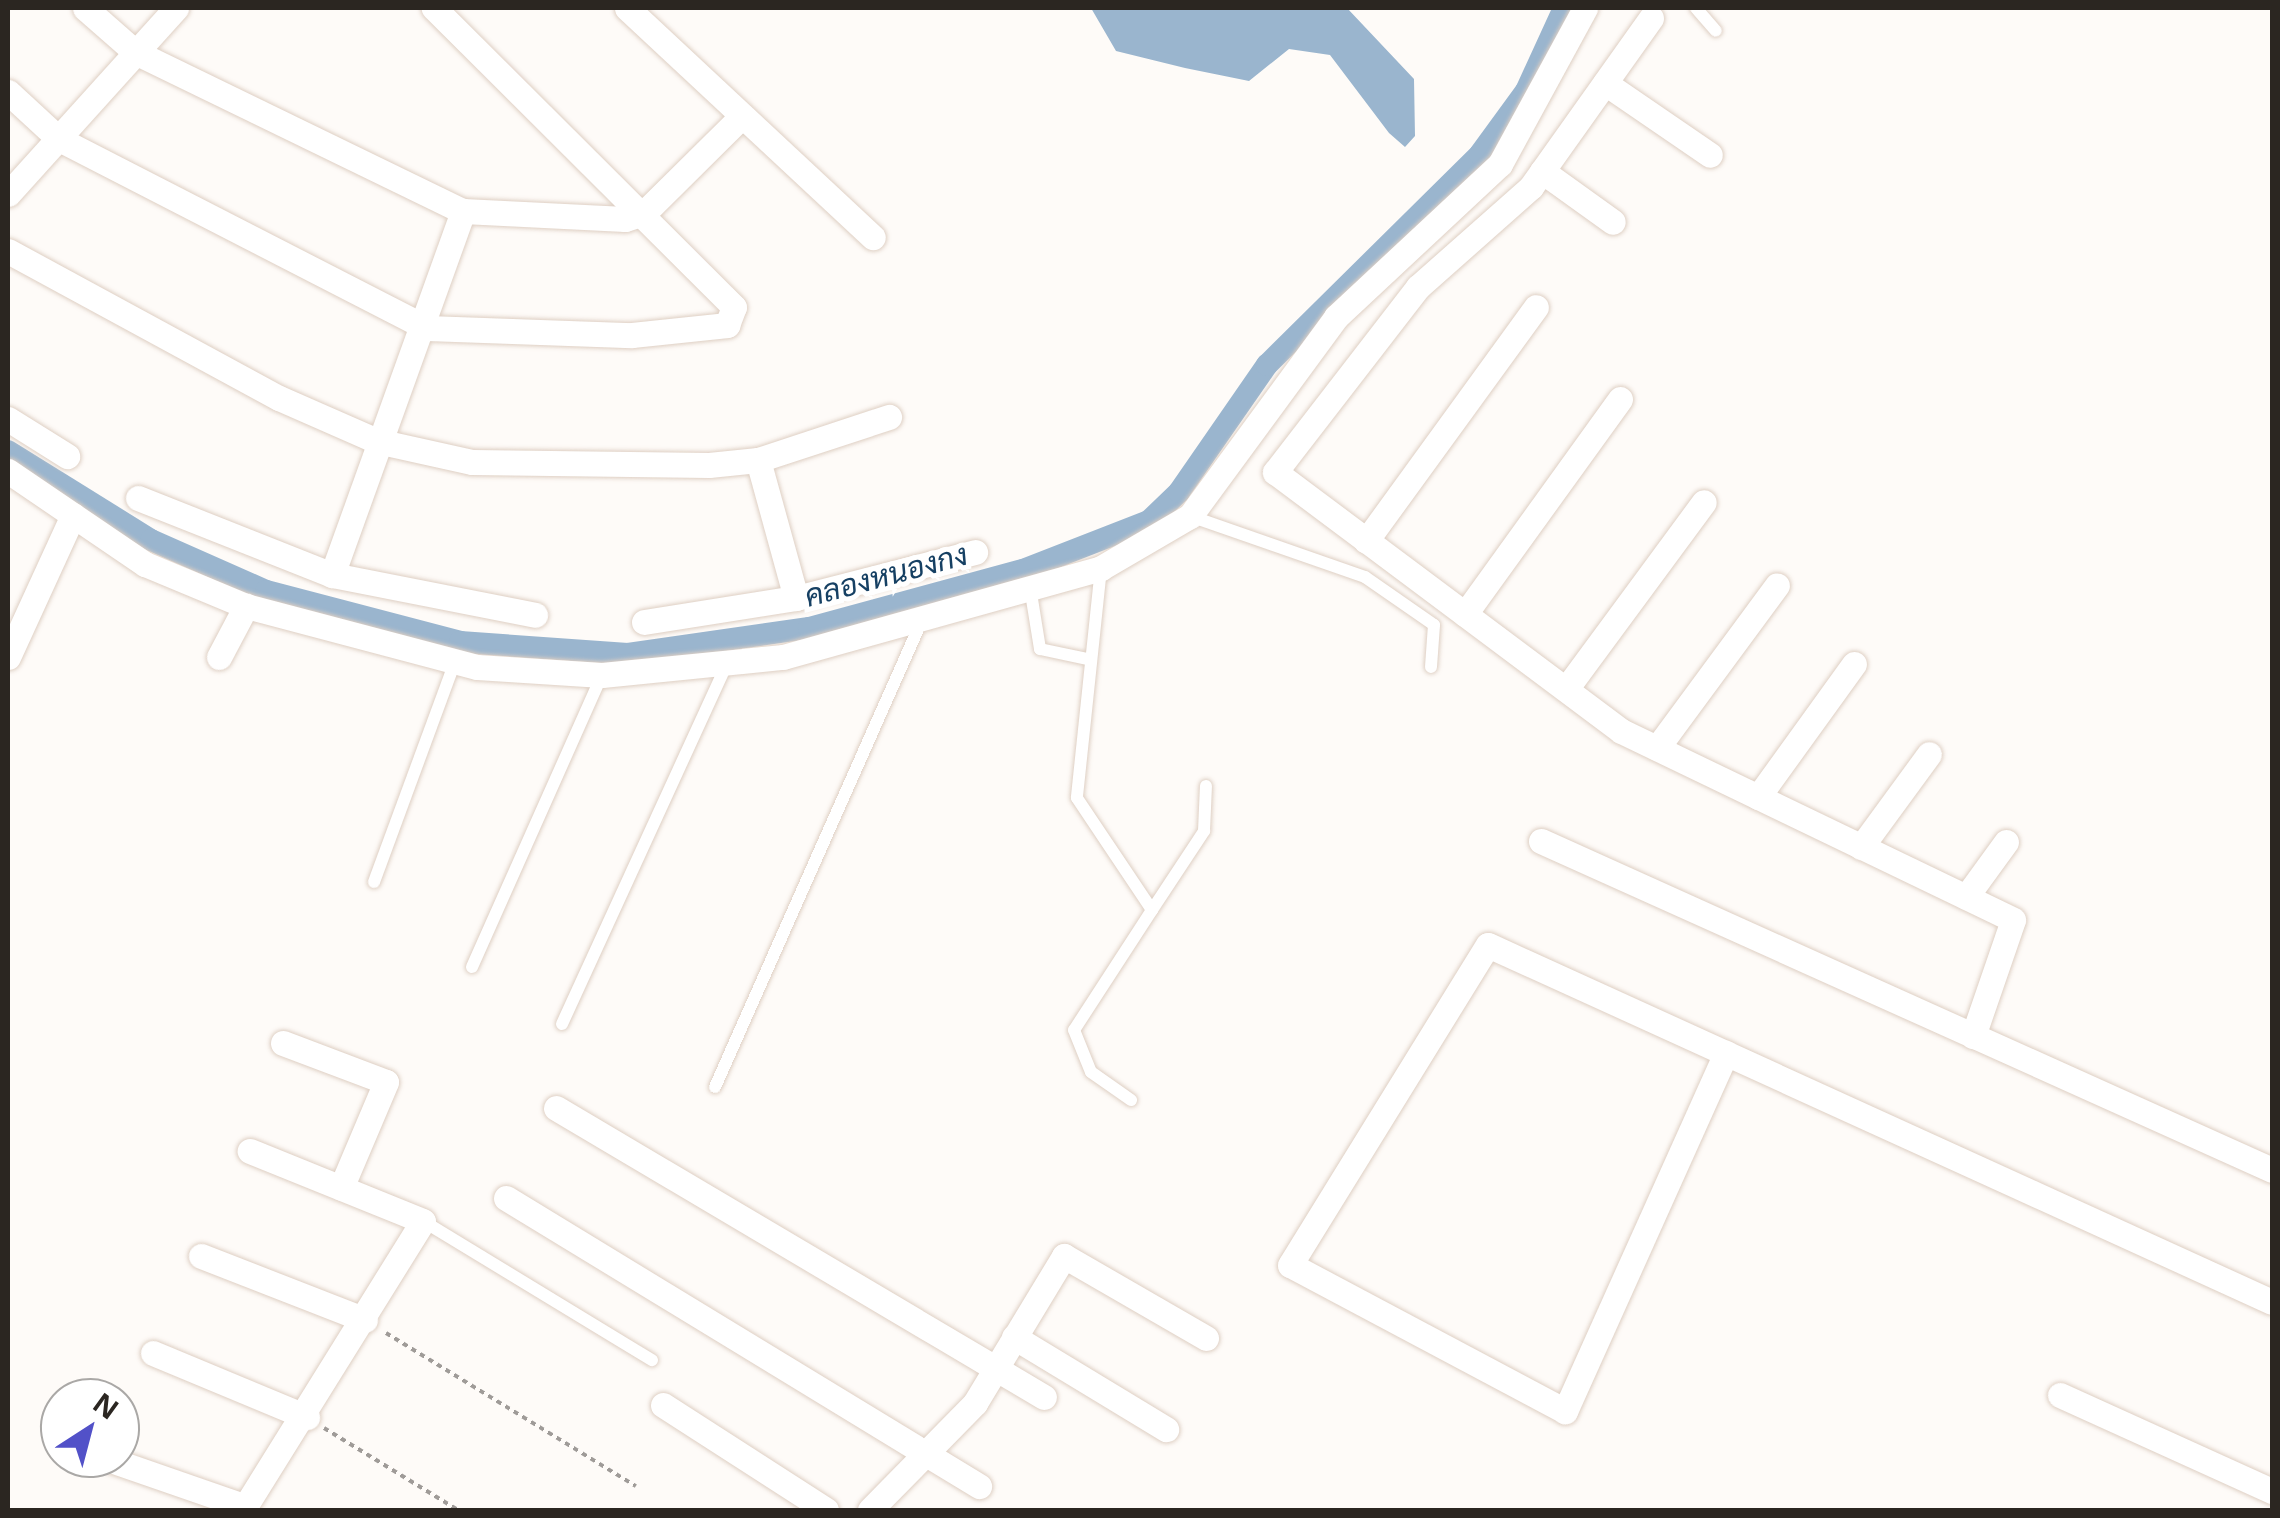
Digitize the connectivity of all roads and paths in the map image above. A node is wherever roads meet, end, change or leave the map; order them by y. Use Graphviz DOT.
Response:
graph roads {
  1 [pos="85,8"];
  2 [pos="176,8"];
  3 [pos="434,8"];
  4 [pos="627,8"];
  5 [pos="1585,8"];
  6 [pos="1696,8"];
  7 [pos="1651,18"];
  8 [pos="1716,32"];
  9 [pos="135,52"];
  10 [pos="1605,83"];
  11 [pos="8,92"];
  12 [pos="742,116"];
  13 [pos="59,139"];
  14 [pos="1710,156"];
  15 [pos="1542,171"];
  16 [pos="8,194"];
  17 [pos="463,210"];
  18 [pos="644,212"];
  19 [pos="1613,222"];
  20 [pos="873,237"];
  21 [pos="8,251"];
  22 [pos="1536,307"];
  23 [pos="427,328"];
  24 [pos="1620,400"];
  25 [pos="889,417"];
  26 [pos="8,419"];
  27 [pos="377,442"];
  28 [pos="67,456"];
  29 [pos="758,460"];
  30 [pos="8,471"];
  31 [pos="138,498"];
  32 [pos="1704,502"];
  33 [pos="72,515"];
  34 [pos="1190,516"];
  35 [pos="1366,541"];
  36 [pos="975,552"];
  37 [pos="1100,568"];
  38 [pos="332,576"];
  39 [pos="1778,585"];
  40 [pos="1030,587"];
  41 [pos="796,598"];
  42 [pos="246,606"];
  43 [pos="1465,614"];
  44 [pos="536,615"];
  45 [pos="922,620"];
  46 [pos="644,622"];
  47 [pos="8,656"];
  48 [pos="219,657"];
  49 [pos="1088,659"];
  50 [pos="455,662"];
  51 [pos="728,662"];
  52 [pos="1854,664"];
  53 [pos="1432,666"];
  54 [pos="602,675"];
  55 [pos="1566,689"];
  56 [pos="1657,748"];
  57 [pos="1929,754"];
  58 [pos="1206,786"];
  59 [pos="1758,796"];
  60 [pos="1541,842"];
  61 [pos="2006,842"];
  62 [pos="1861,846"];
  63 [pos="374,882"];
  64 [pos="1966,897"];
  65 [pos="1152,910"];
  66 [pos="472,968"];
  67 [pos="562,1024"];
  68 [pos="1973,1036"];
  69 [pos="283,1043"];
  70 [pos="1726,1054"];
  71 [pos="714,1087"];
  72 [pos="1131,1100"];
  73 [pos="556,1108"];
  74 [pos="250,1151"];
  75 [pos="2272,1170"];
  76 [pos="341,1188"];
  77 [pos="506,1198"];
  78 [pos="423,1222"];
  79 [pos="201,1256"];
  80 [pos="2272,1302"];
  81 [pos="365,1320"];
  82 [pos="1014,1337"];
  83 [pos="1206,1338"];
  84 [pos="153,1354"];
  85 [pos="652,1360"];
  86 [pos="996,1368"];
  87 [pos="2060,1395"];
  88 [pos="1044,1397"];
  89 [pos="663,1405"];
  90 [pos="307,1417"];
  91 [pos="1166,1429"];
  92 [pos="929,1456"];
  93 [pos="140,1471"];
  94 [pos="636,1486"];
  95 [pos="979,1486"];
  96 [pos="2272,1491"];
  97 [pos="243,1508"];
  98 [pos="458,1510"];
  99 [pos="826,1510"];
  100 [pos="870,1510"];
  1 -- 9 [label="street"];
  2 -- 9 [label="street"];
  3 -- 18 [label="street"];
  4 -- 12 [label="street"];
  5 -- 34 [label="street"];
  6 -- 8 [label="lane"];
  7 -- 10 [label="street"];
  9 -- 13 [label="street"];
  9 -- 17 [label="street"];
  10 -- 14 [label="street"];
  10 -- 15 [label="street"];
  11 -- 13 [label="street"];
  12 -- 18 [label="street"];
  12 -- 20 [label="street"];
  13 -- 16 [label="street"];
  13 -- 23 [label="street"];
  15 -- 19 [label="street"];
  15 -- 35 [label="street"];
  17 -- 18 [label="street"];
  17 -- 23 [label="street"];
  18 -- 23 [label="street"];
  21 -- 27 [label="street"];
  22 -- 35 [label="street"];
  23 -- 27 [label="street"];
  24 -- 43 [label="street"];
  25 -- 29 [label="street"];
  26 -- 28 [label="street"];
  27 -- 29 [label="street"];
  27 -- 38 [label="street"];
  29 -- 41 [label="street"];
  30 -- 33 [label="street"];
  31 -- 38 [label="street"];
  32 -- 55 [label="street"];
  33 -- 42 [label="street"];
  33 -- 47 [label="street"];
  34 -- 37 [label="street"];
  34 -- 53 [label="lane"];
  35 -- 43 [label="street"];
  36 -- 41 [label="street"];
  37 -- 40 [label="street"];
  37 -- 49 [label="lane"];
  38 -- 44 [label="street"];
  39 -- 56 [label="street"];
  40 -- 45 [label="street"];
  40 -- 49 [label="lane"];
  41 -- 46 [label="street"];
  42 -- 48 [label="street"];
  42 -- 50 [label="street"];
  43 -- 55 [label="street"];
  45 -- 51 [label="street"];
  45 -- 71 [label="lane"];
  49 -- 65 [label="lane"];
  50 -- 54 [label="street"];
  50 -- 63 [label="lane"];
  51 -- 54 [label="street"];
  51 -- 67 [label="lane"];
  52 -- 59 [label="street"];
  54 -- 66 [label="lane"];
  55 -- 56 [label="street"];
  56 -- 59 [label="street"];
  57 -- 62 [label="street"];
  58 -- 65 [label="lane"];
  59 -- 62 [label="street"];
  60 -- 68 [label="street"];
  61 -- 64 [label="street"];
  62 -- 64 [label="street"];
  64 -- 68 [label="street"];
  65 -- 72 [label="lane"];
  68 -- 75 [label="street"];
  69 -- 76 [label="street"];
  70 -- 70 [label="street"];
  70 -- 80 [label="street"];
  73 -- 86 [label="street"];
  74 -- 76 [label="street"];
  76 -- 78 [label="street"];
  77 -- 92 [label="street"];
  78 -- 81 [label="street"];
  78 -- 85 [label="lane"];
  79 -- 81 [label="street"];
  81 -- 90 [label="street"];
  81 -- 94 [label="path"];
  82 -- 83 [label="street"];
  82 -- 86 [label="street"];
  82 -- 91 [label="street"];
  84 -- 90 [label="street"];
  86 -- 88 [label="street"];
  86 -- 92 [label="street"];
  87 -- 96 [label="street"];
  89 -- 99 [label="street"];
  90 -- 97 [label="street"];
  90 -- 98 [label="path"];
  92 -- 95 [label="street"];
  92 -- 100 [label="street"];
  93 -- 97 [label="street"];
}
